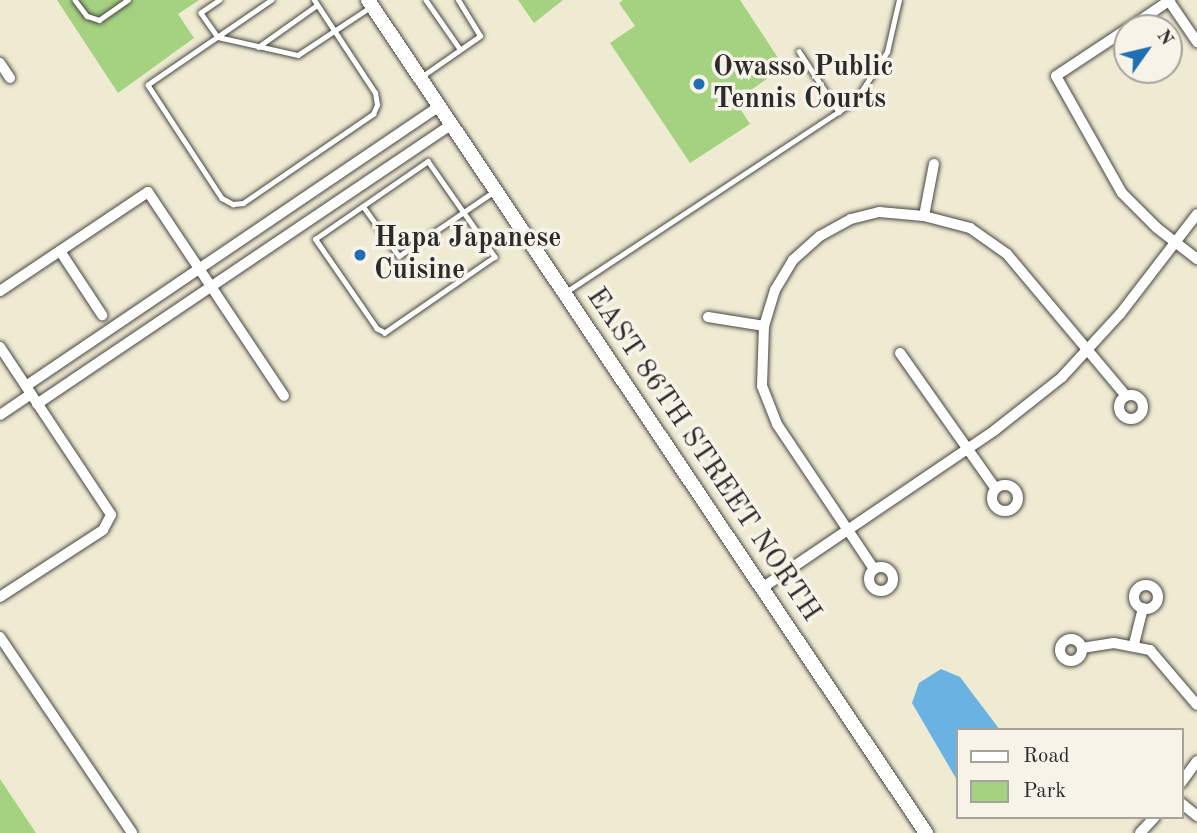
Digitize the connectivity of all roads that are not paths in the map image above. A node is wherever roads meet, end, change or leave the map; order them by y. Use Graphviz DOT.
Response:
graph roads {
  1 [pos="75,0"];
  2 [pos="128,0"];
  3 [pos="220,0"];
  4 [pos="272,0"];
  5 [pos="426,0"];
  6 [pos="458,0"];
  7 [pos="899,0"];
  8 [pos="1170,0"];
  9 [pos="316,3"];
  10 [pos="370,3"];
  11 [pos="1150,14"];
  12 [pos="334,32"];
  13 [pos="218,37"];
  14 [pos="1113,39"];
  15 [pos="1197,42"];
  16 [pos="258,47"];
  17 [pos="460,50"];
  18 [pos="799,51"];
  19 [pos="0,63"];
  20 [pos="420,77"];
  21 [pos="10,78"];
  22 [pos="440,106"];
  23 [pos="839,112"];
  24 [pos="452,124"];
  25 [pos="934,164"];
  26 [pos="496,190"];
  27 [pos="363,206"];
  28 [pos="465,212"];
  29 [pos="1197,214"];
  30 [pos="924,216"];
  31 [pos="1175,242"];
  32 [pos="60,251"];
  33 [pos="1197,259"];
  34 [pos="199,270"];
  35 [pos="211,287"];
  36 [pos="0,292"];
  37 [pos="565,293"];
  38 [pos="103,315"];
  39 [pos="708,317"];
  40 [pos="764,326"];
  41 [pos="0,347"];
  42 [pos="1089,349"];
  43 [pos="900,353"];
  44 [pos="31,395"];
  45 [pos="284,396"];
  46 [pos="1126,396"];
  47 [pos="0,415"];
  48 [pos="966,449"];
  49 [pos="996,489"];
  50 [pos="847,529"];
  51 [pos="874,569"];
  52 [pos="762,587"];
  53 [pos="0,597"];
  54 [pos="1143,608"];
  55 [pos="0,637"];
  56 [pos="1134,644"];
  57 [pos="1082,648"];
  58 [pos="1197,705"];
  59 [pos="1197,761"];
  60 [pos="1183,780"];
  61 [pos="1183,805"];
  62 [pos="1197,816"];
  63 [pos="1153,819"];
  64 [pos="132,833"];
  65 [pos="926,833"];
  66 [pos="1140,833"];
  1 -- 2 [label="lane"];
  3 -- 13 [label="lane"];
  4 -- 13 [label="lane"];
  5 -- 17 [label="lane"];
  6 -- 17 [label="lane"];
  7 -- 23 [label="lane"];
  8 -- 11 [label="street"];
  8 -- 15 [label="street"];
  9 -- 12 [label="lane"];
  9 -- 16 [label="lane"];
  10 -- 12 [label="lane"];
  10 -- 20 [label="main road, EAST 86TH STREET NORTH"];
  12 -- 13 [label="lane"];
  12 -- 16 [label="lane"];
  13 -- 16 [label="lane"];
  14 -- 31 [label="street"];
  17 -- 20 [label="lane"];
  18 -- 23 [label="lane"];
  19 -- 21 [label="street"];
  20 -- 22 [label="main road, EAST 86TH STREET NORTH"];
  22 -- 24 [label="main road, EAST 86TH STREET NORTH"];
  22 -- 34 [label="street"];
  23 -- 37 [label="lane"];
  24 -- 26 [label="main road, EAST 86TH STREET NORTH"];
  24 -- 35 [label="street"];
  25 -- 30 [label="street"];
  26 -- 28 [label="lane"];
  26 -- 37 [label="main road, EAST 86TH STREET NORTH"];
  27 -- 28 [label="lane"];
  27 -- 28 [label="lane"];
  27 -- 28 [label="lane"];
  29 -- 31 [label="street"];
  30 -- 40 [label="street"];
  30 -- 42 [label="street"];
  31 -- 33 [label="street"];
  31 -- 42 [label="street"];
  32 -- 34 [label="street"];
  32 -- 36 [label="street"];
  32 -- 38 [label="street"];
  34 -- 35 [label="street"];
  34 -- 44 [label="street"];
  35 -- 44 [label="street"];
  35 -- 45 [label="street"];
  37 -- 52 [label="main road, EAST 86TH STREET NORTH"];
  39 -- 40 [label="street"];
  40 -- 50 [label="street"];
  41 -- 44 [label="street"];
  42 -- 46 [label="street"];
  42 -- 48 [label="street"];
  43 -- 48 [label="street"];
  44 -- 47 [label="street"];
  44 -- 53 [label="street"];
  48 -- 49 [label="street"];
  48 -- 50 [label="street"];
  50 -- 51 [label="street"];
  50 -- 52 [label="street"];
  52 -- 65 [label="main road, EAST 86TH STREET NORTH"];
  54 -- 56 [label="street"];
  55 -- 64 [label="street"];
  56 -- 57 [label="street"];
  56 -- 58 [label="street"];
  59 -- 60 [label="street"];
  61 -- 62 [label="street"];
  63 -- 66 [label="street"];
}
